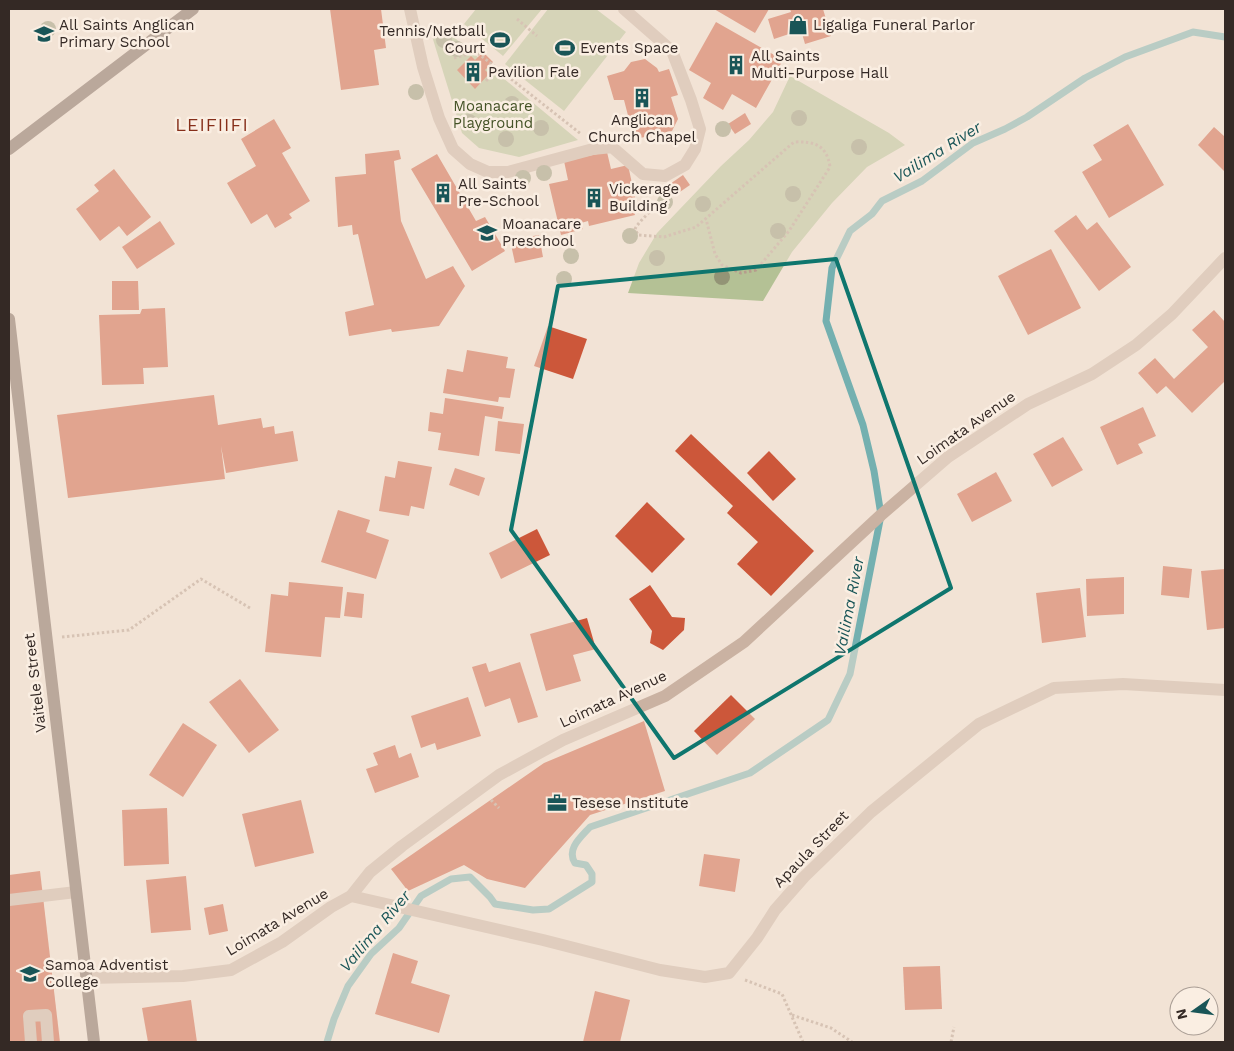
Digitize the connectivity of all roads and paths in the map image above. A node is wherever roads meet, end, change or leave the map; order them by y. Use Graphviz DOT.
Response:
graph roads {
  1 [pos="193,9"];
  2 [pos="410,9"];
  3 [pos="624,9"];
  4 [pos="517,19"];
  5 [pos="537,36"];
  6 [pos="454,58"];
  7 [pos="497,68"];
  8 [pos="486,81"];
  9 [pos="587,139"];
  10 [pos="9,149"];
  11 [pos="665,176"];
  12 [pos="706,219"];
  13 [pos="1225,258"];
  14 [pos="9,319"];
  15 [pos="250,608"];
  16 [pos="46,639"];
  17 [pos="1225,690"];
  18 [pos="76,892"];
  19 [pos="351,896"];
  20 [pos="9,900"];
  21 [pos="728,973"];
  22 [pos="87,978"];
  23 [pos="791,1015"];
  24 [pos="954,1028"];
  25 [pos="31,1042"];
  26 [pos="48,1042"];
  27 [pos="94,1042"];
  28 [pos="803,1042"];
  29 [pos="852,1042"];
  30 [pos="951,1042"];
  1 -- 10 [label="main road"];
  2 -- 11 [label="street"];
  3 -- 11 [label="street"];
  4 -- 5 [label="path"];
  6 -- 7 [label="path"];
  7 -- 8 [label="path"];
  7 -- 9 [label="path"];
  11 -- 12 [label="path"];
  12 -- 12 [label="path"];
  13 -- 19 [label="street, Loimata Avenue"];
  14 -- 16 [label="main road, Vaitele Street"];
  15 -- 16 [label="path"];
  16 -- 18 [label="main road, Vaitele Street"];
  17 -- 21 [label="street, Apaula Street"];
  18 -- 20 [label="street"];
  18 -- 22 [label="main road, Vaitele Street"];
  19 -- 21 [label="street"];
  19 -- 22 [label="street, Loimata Avenue"];
  21 -- 23 [label="path"];
  22 -- 27 [label="main road, Vaitele Street"];
  23 -- 28 [label="path"];
  23 -- 29 [label="path"];
  24 -- 30 [label="path"];
  25 -- 26 [label="street"];
}
